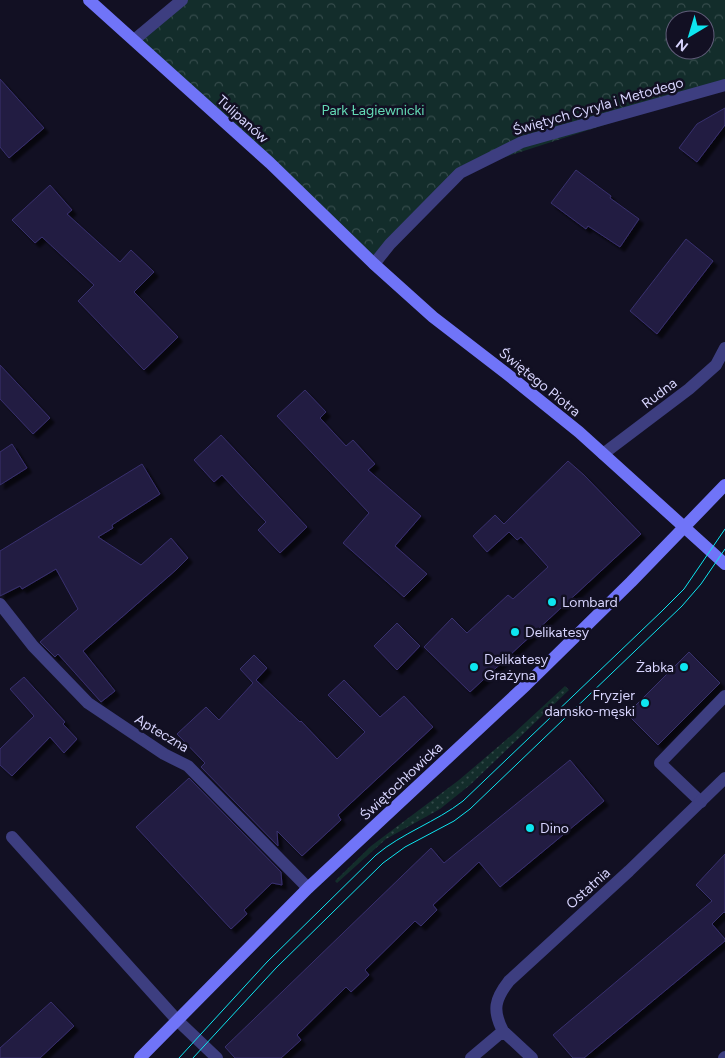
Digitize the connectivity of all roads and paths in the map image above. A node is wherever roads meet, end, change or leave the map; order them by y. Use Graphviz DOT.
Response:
graph roads {
  1 [pos="89,0"];
  2 [pos="182,0"];
  3 [pos="134,40"];
  4 [pos="725,85"];
  5 [pos="374,264"];
  6 [pos="725,348"];
  7 [pos="603,454"];
  8 [pos="725,485"];
  9 [pos="683,528"];
  10 [pos="725,564"];
  11 [pos="0,604"];
  12 [pos="725,696"];
  13 [pos="725,778"];
  14 [pos="701,802"];
  15 [pos="12,838"];
  16 [pos="308,888"];
  17 [pos="177,1020"];
  18 [pos="503,1031"];
  19 [pos="140,1058"];
  20 [pos="217,1058"];
  21 [pos="471,1058"];
  22 [pos="532,1058"];
  1 -- 3 [label="street, Tulipanów"];
  2 -- 3 [label="street"];
  3 -- 5 [label="street, Tulipanów"];
  4 -- 5 [label="street, Świętych Cyryla i Metodego"];
  5 -- 7 [label="street, Świętego Piotra"];
  6 -- 7 [label="street, Rudna"];
  7 -- 9 [label="street, Świętego Piotra"];
  8 -- 9 [label="street, Świętochłowicka"];
  9 -- 10 [label="street"];
  9 -- 16 [label="street, Świętochłowicka"];
  11 -- 16 [label="street, Apteczna"];
  12 -- 14 [label="street"];
  13 -- 14 [label="street, Ostatnia"];
  14 -- 18 [label="street, Ostatnia"];
  15 -- 17 [label="street"];
  16 -- 17 [label="street, Świętochłowicka"];
  17 -- 19 [label="street, Świętochłowicka"];
  17 -- 20 [label="street"];
  18 -- 21 [label="street"];
  18 -- 22 [label="street"];
}
